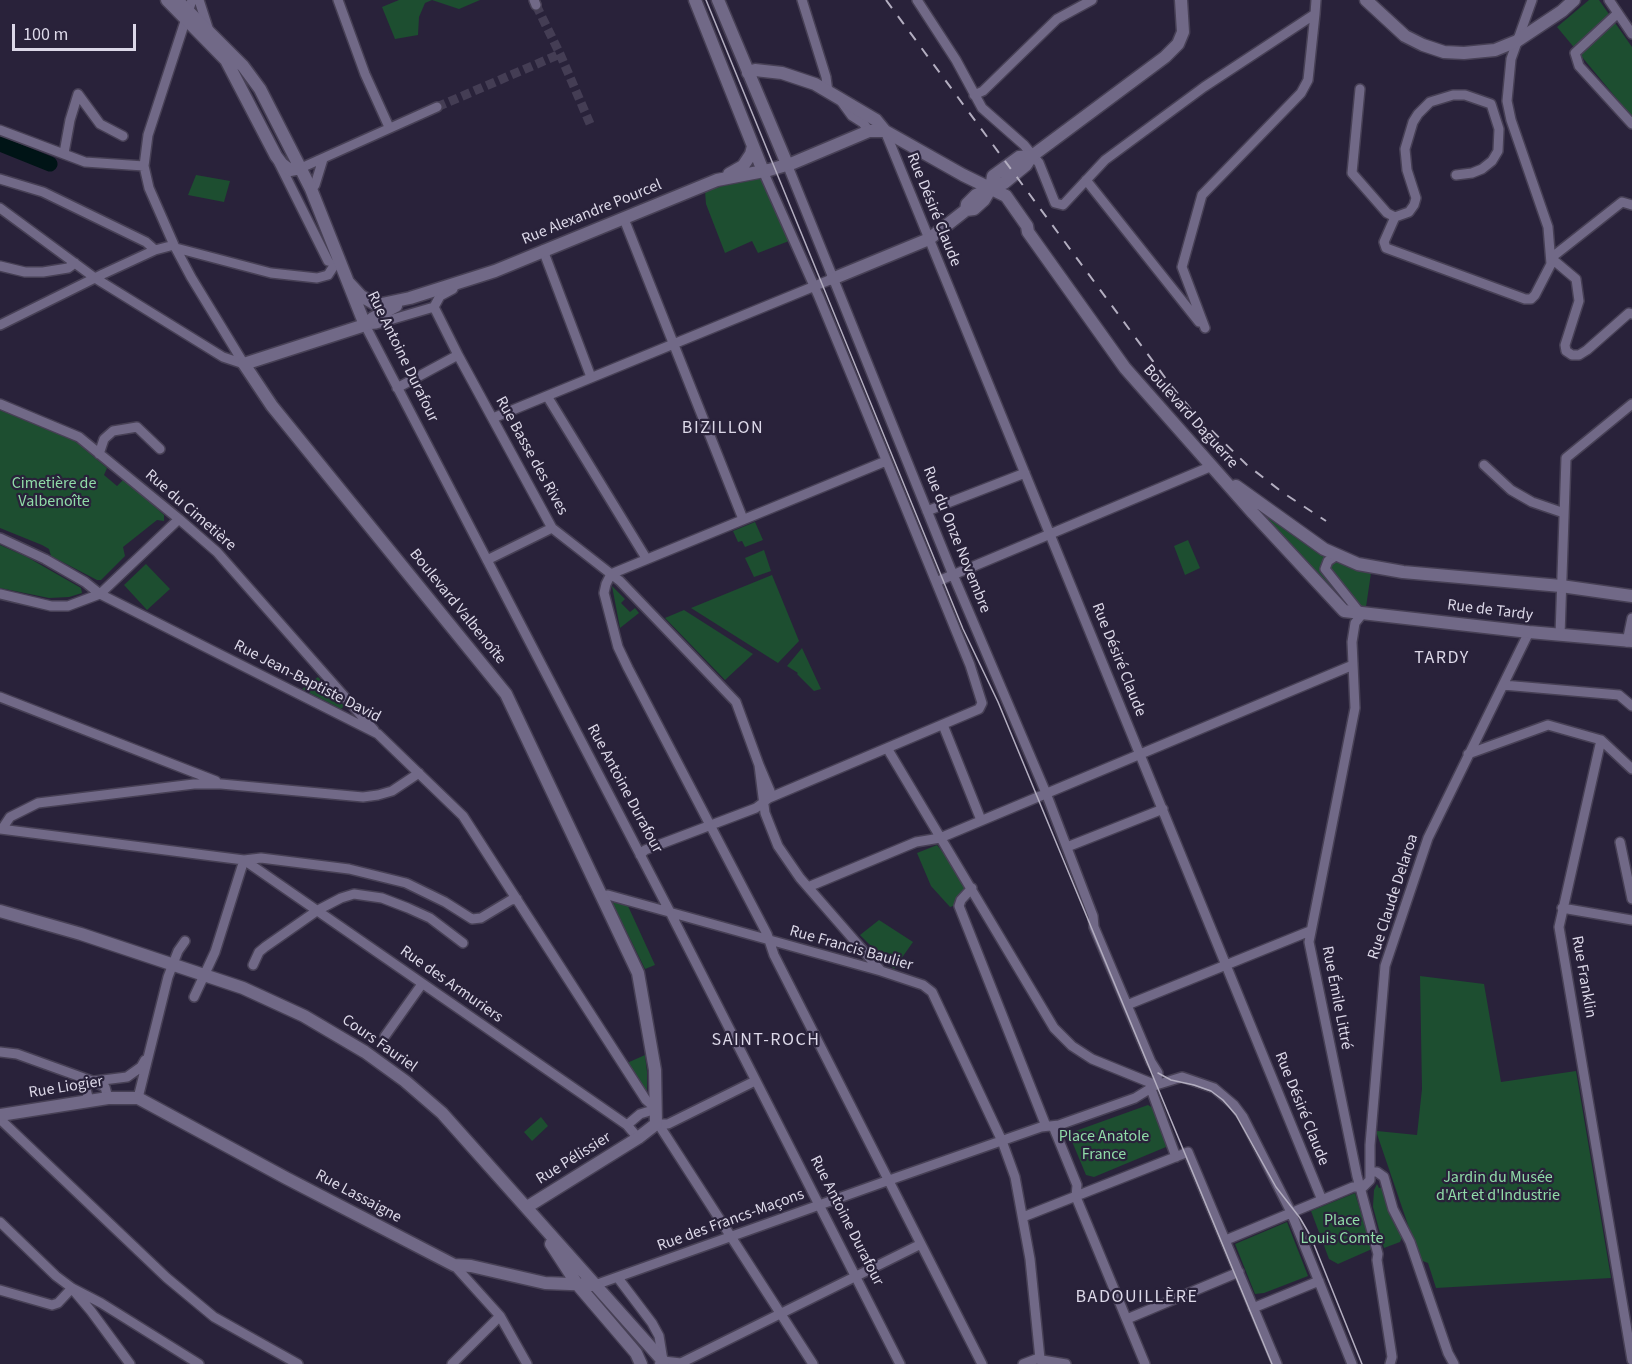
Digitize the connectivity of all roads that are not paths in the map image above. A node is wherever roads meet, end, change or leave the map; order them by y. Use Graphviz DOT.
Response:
graph roads {
  1 [pos="167,0"];
  2 [pos="177,0"];
  3 [pos="199,0"];
  4 [pos="338,0"];
  5 [pos="695,0"];
  6 [pos="718,0"];
  7 [pos="802,0"];
  8 [pos="917,0"];
  9 [pos="1092,0"];
  10 [pos="1181,0"];
  11 [pos="1316,0"];
  12 [pos="1532,0"];
  13 [pos="1574,0"];
  14 [pos="1609,0"];
  15 [pos="1370,1"];
  16 [pos="1618,13"];
  17 [pos="190,14"];
  18 [pos="1315,14"];
  19 [pos="209,31"];
  20 [pos="1632,33"];
  21 [pos="1517,41"];
  22 [pos="243,66"];
  23 [pos="748,73"];
  24 [pos="1360,89"];
  25 [pos="828,92"];
  26 [pos="974,95"];
  27 [pos="840,99"];
  28 [pos="1507,101"];
  29 [pos="1491,104"];
  30 [pos="437,107"];
  31 [pos="1632,124"];
  32 [pos="389,127"];
  33 [pos="0,130"];
  34 [pos="869,131"];
  35 [pos="885,131"];
  36 [pos="123,136"];
  37 [pos="753,146"];
  38 [pos="64,153"];
  39 [pos="276,156"];
  40 [pos="1032,156"];
  41 [pos="323,159"];
  42 [pos="299,164"];
  43 [pos="787,164"];
  44 [pos="144,166"];
  45 [pos="763,171"];
  46 [pos="1456,175"];
  47 [pos="0,179"];
  48 [pos="717,180"];
  49 [pos="1086,180"];
  50 [pos="991,188"];
  51 [pos="312,191"];
  52 [pos="295,197"];
  53 [pos="1632,205"];
  54 [pos="0,208"];
  55 [pos="1395,217"];
  56 [pos="624,219"];
  57 [pos="327,225"];
  58 [pos="312,230"];
  59 [pos="929,239"];
  60 [pos="175,246"];
  61 [pos="155,250"];
  62 [pos="543,250"];
  63 [pos="1551,258"];
  64 [pos="333,259"];
  65 [pos="75,263"];
  66 [pos="0,266"];
  67 [pos="95,278"];
  68 [pos="832,279"];
  69 [pos="465,280"];
  70 [pos="349,283"];
  71 [pos="814,286"];
  72 [pos="410,298"];
  73 [pos="434,307"];
  74 [pos="1632,314"];
  75 [pos="0,325"];
  76 [pos="365,325"];
  77 [pos="674,344"];
  78 [pos="458,355"];
  79 [pos="244,364"];
  80 [pos="591,377"];
  81 [pos="397,388"];
  82 [pos="547,396"];
  83 [pos="0,404"];
  84 [pos="1632,405"];
  85 [pos="493,418"];
  86 [pos="160,448"];
  87 [pos="99,454"];
  88 [pos="886,461"];
  89 [pos="1484,465"];
  90 [pos="1214,469"];
  91 [pos="1025,473"];
  92 [pos="1248,495"];
  93 [pos="927,511"];
  94 [pos="1253,513"];
  95 [pos="1564,513"];
  96 [pos="179,519"];
  97 [pos="743,519"];
  98 [pos="552,528"];
  99 [pos="1050,535"];
  100 [pos="0,538"];
  101 [pos="1337,555"];
  102 [pos="646,558"];
  103 [pos="487,560"];
  104 [pos="611,574"];
  105 [pos="953,575"];
  106 [pos="936,582"];
  107 [pos="1561,586"];
  108 [pos="0,594"];
  109 [pos="100,594"];
  110 [pos="1632,596"];
  111 [pos="1344,611"];
  112 [pos="1361,613"];
  113 [pos="1632,618"];
  114 [pos="1528,632"];
  115 [pos="1560,635"];
  116 [pos="1352,642"];
  117 [pos="1629,642"];
  118 [pos="1353,665"];
  119 [pos="1503,685"];
  120 [pos="0,697"];
  121 [pos="1632,706"];
  122 [pos="943,724"];
  123 [pos="378,734"];
  124 [pos="1601,740"];
  125 [pos="887,748"];
  126 [pos="1140,754"];
  127 [pos="1468,754"];
  128 [pos="1632,769"];
  129 [pos="419,773"];
  130 [pos="221,784"];
  131 [pos="1046,793"];
  132 [pos="766,801"];
  133 [pos="1162,809"];
  134 [pos="981,820"];
  135 [pos="709,825"];
  136 [pos="1,829"];
  137 [pos="940,838"];
  138 [pos="1620,842"];
  139 [pos="1067,847"];
  140 [pos="640,855"];
  141 [pos="244,860"];
  142 [pos="808,887"];
  143 [pos="972,888"];
  144 [pos="602,898"];
  145 [pos="517,899"];
  146 [pos="1632,899"];
  147 [pos="1562,908"];
  148 [pos="318,910"];
  149 [pos="0,911"];
  150 [pos="670,912"];
  151 [pos="1632,920"];
  152 [pos="1310,931"];
  153 [pos="185,941"];
  154 [pos="769,941"];
  155 [pos="464,944"];
  156 [pos="173,963"];
  157 [pos="252,965"];
  158 [pos="1226,965"];
  159 [pos="881,971"];
  160 [pos="205,974"];
  161 [pos="423,984"];
  162 [pos="194,997"];
  163 [pos="1127,1005"];
  164 [pos="385,1036"];
  165 [pos="149,1049"];
  166 [pos="0,1052"];
  167 [pos="88,1080"];
  168 [pos="756,1081"];
  169 [pos="1154,1087"];
  170 [pos="108,1098"];
  171 [pos="138,1098"];
  172 [pos="89,1101"];
  173 [pos="656,1109"];
  174 [pos="0,1116"];
  175 [pos="627,1125"];
  176 [pos="658,1125"];
  177 [pos="1049,1126"];
  178 [pos="638,1138"];
  179 [pos="1002,1141"];
  180 [pos="1176,1157"];
  181 [pos="1371,1172"];
  182 [pos="889,1180"];
  183 [pos="1360,1188"];
  184 [pos="1076,1197"];
  185 [pos="1322,1200"];
  186 [pos="819,1205"];
  187 [pos="527,1208"];
  188 [pos="1291,1212"];
  189 [pos="1023,1217"];
  190 [pos="0,1222"];
  191 [pos="731,1236"];
  192 [pos="1226,1239"];
  193 [pos="921,1244"];
  194 [pos="454,1265"];
  195 [pos="1239,1272"];
  196 [pos="855,1276"];
  197 [pos="618,1278"];
  198 [pos="1319,1281"];
  199 [pos="577,1284"];
  200 [pos="595,1285"];
  201 [pos="72,1288"];
  202 [pos="0,1290"];
  203 [pos="1253,1308"];
  204 [pos="780,1314"];
  205 [pos="500,1316"];
  206 [pos="1127,1319"];
  207 [pos="1448,1353"];
  208 [pos="1038,1359"];
  209 [pos="1632,1360"];
  210 [pos="1391,1361"];
  211 [pos="663,1363"];
  212 [pos="130,1364"];
  213 [pos="199,1364"];
  214 [pos="298,1364"];
  215 [pos="452,1364"];
  216 [pos="527,1364"];
  217 [pos="640,1364"];
  218 [pos="813,1364"];
  219 [pos="900,1364"];
  220 [pos="982,1364"];
  221 [pos="1023,1364"];
  222 [pos="1066,1364"];
  223 [pos="1145,1364"];
  224 [pos="1277,1364"];
  225 [pos="1352,1364"];
  226 [pos="1445,1364"];
  227 [pos="1455,1364"];
  1 -- 17 [label="main road"];
  2 -- 17 [label="main road"];
  3 -- 19 [label="street"];
  4 -- 32 [label="street"];
  5 -- 37 [label="main road"];
  6 -- 23 [label="main road"];
  7 -- 25 [label="street"];
  8 -- 26 [label="street"];
  9 -- 26 [label="street"];
  10 -- 40 [label="main road"];
  11 -- 18 [label="street"];
  12 -- 21 [label="street"];
  13 -- 21 [label="main road"];
  14 -- 16 [label="street"];
  15 -- 21 [label="main road"];
  16 -- 20 [label="street"];
  16 -- 31 [label="street"];
  17 -- 19 [label="main road, Rue Antoine Durafour"];
  17 -- 22 [label="street"];
  17 -- 39 [label="main road, Rue Antoine Durafour"];
  17 -- 44 [label="street"];
  18 -- 49 [label="street"];
  18 -- 49 [label="street"];
  19 -- 22 [label="main road, Rue Antoine Durafour"];
  21 -- 28 [label="street"];
  22 -- 42 [label="main road, Rue Antoine Durafour"];
  23 -- 25 [label="main road, Boulevard Daguerre"];
  23 -- 43 [label="main road"];
  24 -- 55 [label="street"];
  25 -- 27 [label="main road, Boulevard Daguerre"];
  26 -- 40 [label="street"];
  27 -- 34 [label="street, Boulevard Daguerre"];
  27 -- 35 [label="main road, Boulevard Daguerre"];
  28 -- 29 [label="street"];
  28 -- 63 [label="street"];
  29 -- 46 [label="street"];
  29 -- 55 [label="street"];
  30 -- 32 [label="street"];
  32 -- 41 [label="street"];
  33 -- 38 [label="street"];
  34 -- 35 [label="main road, Boulevard Daguerre"];
  34 -- 43 [label="main road, Rue Alexandre Pourcel"];
  35 -- 50 [label="main road, Boulevard Daguerre"];
  35 -- 59 [label="street, Rue Désiré Claude"];
  36 -- 38 [label="street"];
  37 -- 45 [label="main road"];
  37 -- 48 [label="main road"];
  38 -- 44 [label="street"];
  39 -- 42 [label="main road"];
  39 -- 52 [label="street, Rue Antoine Durafour"];
  40 -- 49 [label="street"];
  40 -- 50 [label="main road"];
  41 -- 42 [label="street"];
  41 -- 51 [label="street"];
  42 -- 51 [label="main road, Rue Antoine Durafour"];
  43 -- 45 [label="main road, Rue Alexandre Pourcel"];
  43 -- 68 [label="street, Rue du Onze Novembre"];
  44 -- 60 [label="street, Boulevard Valbenoîte"];
  45 -- 48 [label="main road, Rue Alexandre Pourcel"];
  45 -- 71 [label="street, Rue du Onze Novembre"];
  47 -- 61 [label="street"];
  48 -- 56 [label="main road, Rue Alexandre Pourcel"];
  50 -- 59 [label="main road"];
  50 -- 90 [label="main road, Boulevard Daguerre"];
  51 -- 52 [label="street"];
  51 -- 57 [label="main road, Rue Antoine Durafour"];
  52 -- 58 [label="street, Rue Antoine Durafour"];
  53 -- 63 [label="street"];
  54 -- 65 [label="street"];
  55 -- 63 [label="street"];
  56 -- 62 [label="main road, Rue Alexandre Pourcel"];
  56 -- 77 [label="street"];
  57 -- 58 [label="street"];
  57 -- 64 [label="main road, Rue Antoine Durafour"];
  58 -- 64 [label="street, Rue Antoine Durafour"];
  59 -- 68 [label="main road"];
  59 -- 91 [label="street, Rue Désiré Claude"];
  60 -- 61 [label="street"];
  60 -- 64 [label="street"];
  60 -- 79 [label="street, Boulevard Valbenoîte"];
  61 -- 67 [label="street"];
  62 -- 69 [label="main road, Rue Alexandre Pourcel"];
  62 -- 80 [label="street"];
  63 -- 74 [label="street"];
  64 -- 70 [label="main road, Rue Antoine Durafour"];
  65 -- 66 [label="street"];
  65 -- 67 [label="street"];
  67 -- 75 [label="street"];
  67 -- 79 [label="street"];
  68 -- 71 [label="street"];
  68 -- 93 [label="street, Rue du Onze Novembre"];
  69 -- 72 [label="main road, Rue Alexandre Pourcel"];
  69 -- 73 [label="street"];
  70 -- 72 [label="main road, Rue Alexandre Pourcel"];
  70 -- 76 [label="main road, Rue Antoine Durafour"];
  71 -- 77 [label="street"];
  71 -- 88 [label="street, Rue du Onze Novembre"];
  72 -- 76 [label="main road, Rue Alexandre Pourcel"];
  73 -- 76 [label="street, Rue Alexandre Pourcel"];
  73 -- 78 [label="street, Rue Basse des Rives"];
  76 -- 79 [label="main road, Rue Alexandre Pourcel"];
  76 -- 81 [label="street, Rue Antoine Durafour"];
  77 -- 80 [label="street"];
  77 -- 97 [label="street"];
  78 -- 81 [label="street"];
  78 -- 85 [label="street, Rue Basse des Rives"];
  79 -- 144 [label="main road, Boulevard Valbenoîte"];
  80 -- 82 [label="street"];
  81 -- 103 [label="street, Rue Antoine Durafour"];
  82 -- 85 [label="street"];
  82 -- 102 [label="street"];
  83 -- 87 [label="street, Rue du Cimetière"];
  84 -- 95 [label="street"];
  85 -- 98 [label="street, Rue Basse des Rives"];
  86 -- 87 [label="street"];
  87 -- 96 [label="street, Rue du Cimetière"];
  88 -- 97 [label="street"];
  88 -- 106 [label="street, Rue du Onze Novembre"];
  89 -- 95 [label="street"];
  90 -- 92 [label="main road"];
  90 -- 94 [label="main road, Boulevard Daguerre"];
  90 -- 99 [label="street"];
  91 -- 93 [label="street"];
  91 -- 99 [label="street, Rue Désiré Claude"];
  92 -- 94 [label="main road"];
  92 -- 101 [label="main road"];
  93 -- 105 [label="street, Rue du Onze Novembre"];
  94 -- 111 [label="main road, Boulevard Daguerre"];
  95 -- 107 [label="street"];
  96 -- 109 [label="street"];
  96 -- 123 [label="street, Rue du Cimetière"];
  97 -- 102 [label="street"];
  98 -- 103 [label="street"];
  98 -- 104 [label="street, Rue Basse des Rives"];
  99 -- 105 [label="street"];
  99 -- 126 [label="street, Rue Désiré Claude"];
  100 -- 109 [label="street, Rue Jean-Baptiste David"];
  101 -- 107 [label="main road"];
  101 -- 112 [label="street"];
  102 -- 104 [label="street"];
  103 -- 140 [label="street, Rue Antoine Durafour"];
  104 -- 132 [label="street, Rue Basse des Rives"];
  104 -- 135 [label="street"];
  105 -- 106 [label="street"];
  105 -- 131 [label="street, Rue du Onze Novembre"];
  106 -- 122 [label="street, Rue du Onze Novembre"];
  107 -- 110 [label="main road"];
  107 -- 115 [label="street"];
  108 -- 109 [label="street"];
  109 -- 123 [label="street, Rue Jean-Baptiste David"];
  111 -- 112 [label="main road, Rue de Tardy"];
  111 -- 116 [label="street"];
  112 -- 114 [label="main road, Rue de Tardy"];
  112 -- 116 [label="street"];
  113 -- 117 [label="street"];
  114 -- 115 [label="main road, Rue de Tardy"];
  114 -- 119 [label="street, Rue Claude Delaroa"];
  115 -- 117 [label="main road, Rue de Tardy"];
  116 -- 118 [label="street, Rue Émile Littré"];
  118 -- 126 [label="street"];
  118 -- 152 [label="street, Rue Émile Littré"];
  119 -- 121 [label="street"];
  119 -- 127 [label="street, Rue Claude Delaroa"];
  120 -- 130 [label="street"];
  122 -- 125 [label="street"];
  122 -- 134 [label="street"];
  123 -- 129 [label="street, Rue Jean-Baptiste David"];
  124 -- 127 [label="street"];
  124 -- 128 [label="street"];
  124 -- 147 [label="street, Rue Franklin"];
  125 -- 132 [label="street"];
  125 -- 137 [label="street"];
  126 -- 131 [label="street"];
  126 -- 133 [label="street, Rue Désiré Claude"];
  127 -- 181 [label="street, Rue Claude Delaroa"];
  129 -- 130 [label="street"];
  129 -- 145 [label="street, Rue Jean-Baptiste David"];
  130 -- 136 [label="street"];
  131 -- 134 [label="street"];
  131 -- 139 [label="street, Rue du Onze Novembre"];
  132 -- 135 [label="street"];
  132 -- 142 [label="street"];
  133 -- 139 [label="street"];
  133 -- 158 [label="street, Rue Désiré Claude"];
  134 -- 137 [label="street"];
  135 -- 140 [label="street"];
  135 -- 154 [label="street"];
  136 -- 141 [label="street"];
  137 -- 142 [label="street"];
  137 -- 143 [label="street"];
  138 -- 146 [label="street"];
  139 -- 163 [label="street, Rue du Onze Novembre"];
  140 -- 150 [label="street, Rue Antoine Durafour"];
  141 -- 145 [label="street"];
  141 -- 148 [label="street, Rue des Armuriers"];
  141 -- 160 [label="street"];
  142 -- 159 [label="street"];
  143 -- 169 [label="street"];
  143 -- 177 [label="street"];
  144 -- 150 [label="street, Rue Francis Baulier"];
  144 -- 173 [label="main road, Boulevard Valbenoîte"];
  145 -- 173 [label="street, Rue Jean-Baptiste David"];
  147 -- 151 [label="street"];
  147 -- 209 [label="street, Rue Franklin"];
  148 -- 155 [label="street"];
  148 -- 157 [label="street"];
  148 -- 161 [label="street, Rue des Armuriers"];
  149 -- 156 [label="main road, Cours Fauriel"];
  150 -- 154 [label="street, Rue Francis Baulier"];
  150 -- 168 [label="street, Rue Antoine Durafour"];
  152 -- 158 [label="street"];
  152 -- 183 [label="street, Rue Émile Littré"];
  153 -- 156 [label="street"];
  154 -- 159 [label="street, Rue Francis Baulier"];
  154 -- 182 [label="street"];
  156 -- 160 [label="main road, Cours Fauriel"];
  156 -- 165 [label="street"];
  158 -- 163 [label="street"];
  158 -- 185 [label="street, Rue Désiré Claude"];
  159 -- 179 [label="street, Rue Francis Baulier"];
  160 -- 162 [label="street"];
  160 -- 187 [label="main road, Cours Fauriel"];
  161 -- 164 [label="street"];
  161 -- 175 [label="street, Rue des Armuriers"];
  163 -- 169 [label="street, Rue du Onze Novembre"];
  165 -- 167 [label="street"];
  165 -- 171 [label="street"];
  166 -- 167 [label="street"];
  167 -- 170 [label="street"];
  167 -- 172 [label="street"];
  168 -- 176 [label="street"];
  168 -- 186 [label="street, Rue Antoine Durafour"];
  169 -- 177 [label="street"];
  169 -- 180 [label="street"];
  169 -- 188 [label="street"];
  170 -- 171 [label="main road, Rue Liogier"];
  170 -- 172 [label="main road, Rue Liogier"];
  171 -- 194 [label="main road, Rue Lassaigne"];
  172 -- 174 [label="main road, Rue Liogier"];
  173 -- 175 [label="street"];
  173 -- 176 [label="main road, Boulevard Valbenoîte"];
  174 -- 214 [label="street"];
  175 -- 178 [label="street, Rue des Armuriers"];
  176 -- 178 [label="main road, Rue Pélissier"];
  176 -- 191 [label="street"];
  177 -- 179 [label="street, Rue des Francs-Maçons"];
  177 -- 184 [label="street"];
  178 -- 187 [label="main road, Rue Pélissier"];
  179 -- 182 [label="street, Rue des Francs-Maçons"];
  179 -- 189 [label="street, Rue Francis Baulier"];
  180 -- 184 [label="street"];
  180 -- 192 [label="street"];
  181 -- 183 [label="street"];
  181 -- 207 [label="street"];
  182 -- 186 [label="street, Rue des Francs-Maçons"];
  182 -- 193 [label="street"];
  183 -- 185 [label="street"];
  183 -- 210 [label="street"];
  184 -- 189 [label="street"];
  184 -- 206 [label="street"];
  185 -- 188 [label="street"];
  186 -- 191 [label="street, Rue des Francs-Maçons"];
  186 -- 196 [label="street, Rue Antoine Durafour"];
  187 -- 199 [label="main road, Cours Fauriel"];
  187 -- 200 [label="main road, Cours Fauriel"];
  188 -- 192 [label="street"];
  188 -- 198 [label="street"];
  189 -- 208 [label="street, Rue Francis Baulier"];
  190 -- 201 [label="street"];
  191 -- 197 [label="street, Rue des Francs-Maçons"];
  191 -- 204 [label="street"];
  192 -- 195 [label="street"];
  193 -- 196 [label="street"];
  193 -- 220 [label="street"];
  194 -- 199 [label="main road, Rue Lassaigne"];
  194 -- 205 [label="street"];
  195 -- 203 [label="street"];
  195 -- 206 [label="street"];
  196 -- 204 [label="street"];
  196 -- 219 [label="street, Rue Antoine Durafour"];
  197 -- 200 [label="street, Rue des Francs-Maçons"];
  197 -- 211 [label="street"];
  198 -- 203 [label="street"];
  198 -- 225 [label="street"];
  199 -- 200 [label="main road"];
  199 -- 217 [label="main road, Cours Fauriel"];
  200 -- 211 [label="main road, Cours Fauriel"];
  201 -- 202 [label="street"];
  201 -- 212 [label="street"];
  201 -- 213 [label="street"];
  203 -- 224 [label="street"];
  204 -- 211 [label="street"];
  204 -- 218 [label="street"];
  205 -- 215 [label="street"];
  205 -- 216 [label="street"];
  206 -- 223 [label="street"];
  207 -- 226 [label="street"];
  207 -- 227 [label="street"];
  208 -- 221 [label="street"];
  208 -- 222 [label="street"];
}
